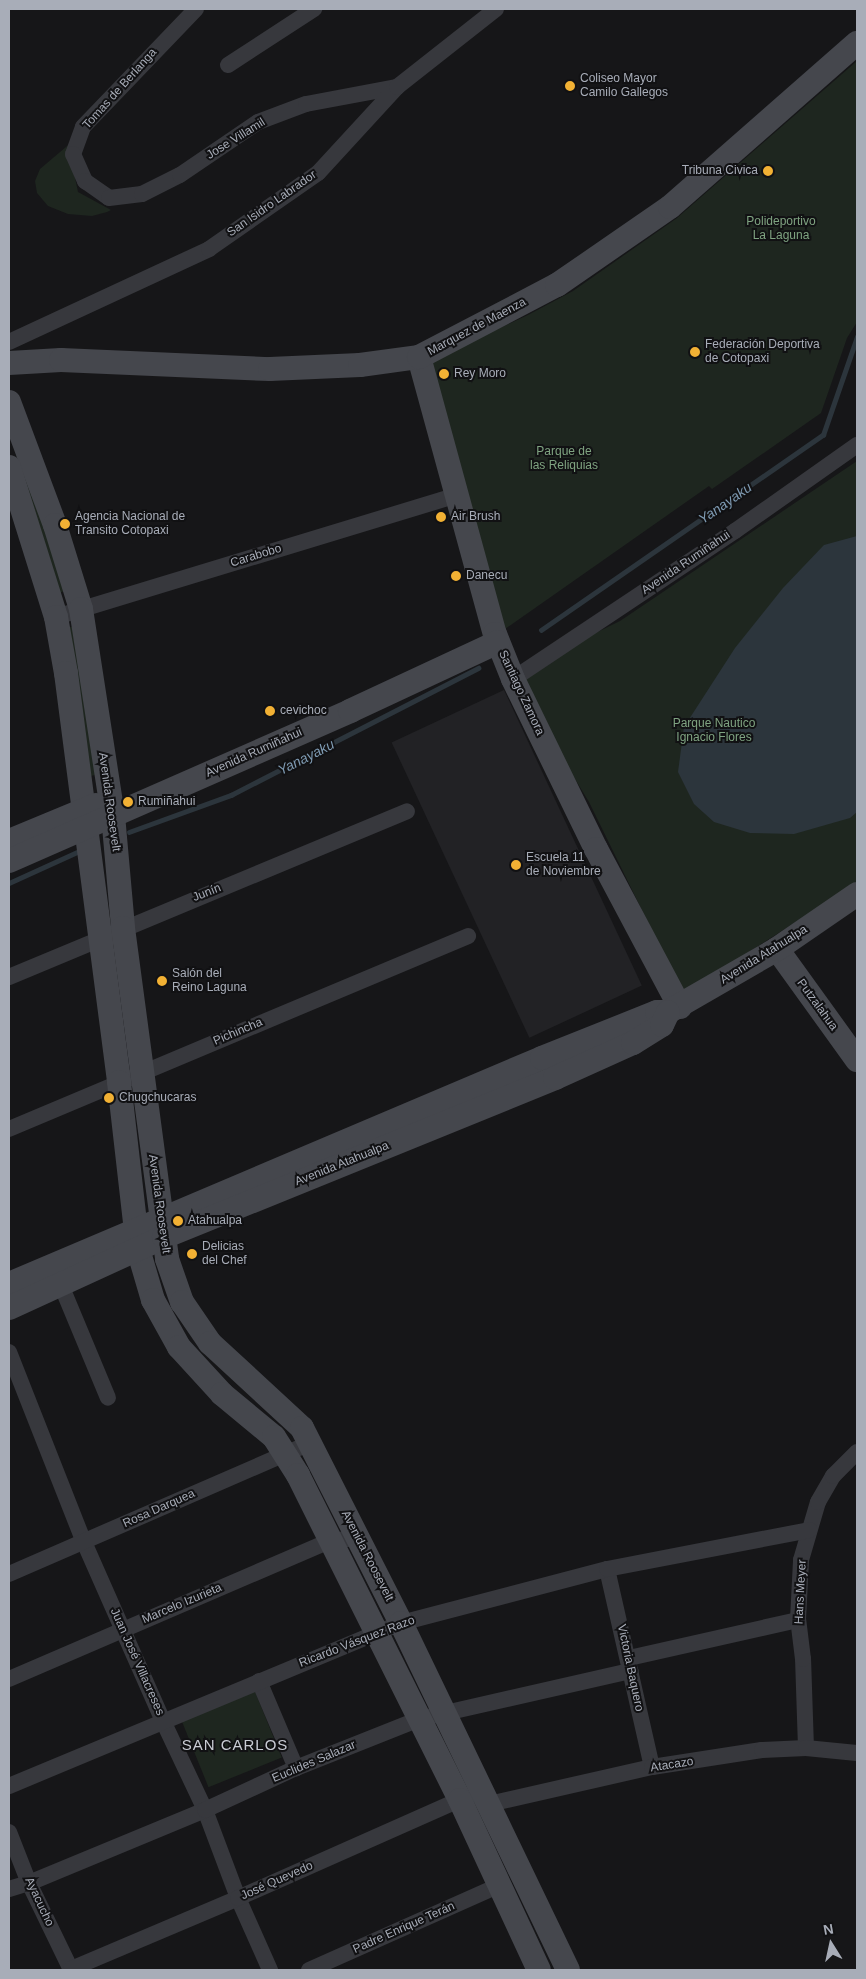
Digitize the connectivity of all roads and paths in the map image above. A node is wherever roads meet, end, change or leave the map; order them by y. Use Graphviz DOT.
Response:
graph roads {
  1 [pos="196,9"];
  2 [pos="314,9"];
  3 [pos="496,9"];
  4 [pos="857,43"];
  5 [pos="228,65"];
  6 [pos="397,87"];
  7 [pos="109,198"];
  8 [pos="9,342"];
  9 [pos="419,357"];
  10 [pos="9,363"];
  11 [pos="9,402"];
  12 [pos="857,445"];
  13 [pos="9,467"];
  14 [pos="456,495"];
  15 [pos="82,609"];
  16 [pos="56,617"];
  17 [pos="497,640"];
  18 [pos="512,676"];
  19 [pos="111,807"];
  20 [pos="407,811"];
  21 [pos="84,820"];
  22 [pos="9,841"];
  23 [pos="9,861"];
  24 [pos="117,862"];
  25 [pos="91,868"];
  26 [pos="857,894"];
  27 [pos="122,928"];
  28 [pos="468,936"];
  29 [pos="101,938"];
  30 [pos="777,949"];
  31 [pos="9,977"];
  32 [pos="674,1009"];
  33 [pos="857,1060"];
  34 [pos="141,1073"];
  35 [pos="119,1082"];
  36 [pos="9,1130"];
  37 [pos="162,1228"];
  38 [pos="137,1239"];
  39 [pos="9,1284"];
  40 [pos="61,1285"];
  41 [pos="9,1308"];
  42 [pos="9,1352"];
  43 [pos="108,1398"];
  44 [pos="310,1443"];
  45 [pos="857,1452"];
  46 [pos="284,1454"];
  47 [pos="809,1530"];
  48 [pos="357,1538"];
  49 [pos="329,1541"];
  50 [pos="84,1542"];
  51 [pos="608,1569"];
  52 [pos="9,1574"];
  53 [pos="798,1620"];
  54 [pos="401,1623"];
  55 [pos="122,1630"];
  56 [pos="376,1633"];
  57 [pos="630,1665"];
  58 [pos="9,1679"];
  59 [pos="259,1681"];
  60 [pos="444,1714"];
  61 [pos="418,1719"];
  62 [pos="163,1721"];
  63 [pos="806,1748"];
  64 [pos="857,1753"];
  65 [pos="652,1767"];
  66 [pos="296,1768"];
  67 [pos="9,1786"];
  68 [pos="486,1797"];
  69 [pos="460,1800"];
  70 [pos="205,1810"];
  71 [pos="9,1832"];
  72 [pos="29,1883"];
  73 [pos="500,1885"];
  74 [pos="9,1889"];
  75 [pos="238,1898"];
  76 [pos="71,1970"];
  77 [pos="270,1970"];
  78 [pos="309,1970"];
  79 [pos="539,1970"];
  80 [pos="568,1970"];
  1 -- 7 [label="street, Tomas de Berlanga"];
  2 -- 5 [label="street"];
  3 -- 6 [label="street, San Isidro Labrador"];
  4 -- 9 [label="street, Marquez de Maenza"];
  6 -- 7 [label="street, Jose Villamil"];
  6 -- 8 [label="street, San Isidro Labrador"];
  9 -- 10 [label="street, Marquez de Maenza"];
  9 -- 14 [label="street, Santiago Zamora"];
  11 -- 15 [label="street, Avenida Roosevelt"];
  12 -- 18 [label="street, Avenida Rumiñahui"];
  13 -- 16 [label="street, Avenida Roosevelt"];
  14 -- 15 [label="street, Carabobo"];
  14 -- 17 [label="street, Santiago Zamora"];
  15 -- 16 [label="street, Carabobo"];
  15 -- 19 [label="street, Avenida Roosevelt"];
  16 -- 21 [label="street, Avenida Roosevelt"];
  17 -- 18 [label="street, Santiago Zamora"];
  17 -- 19 [label="street, Avenida Rumiñahui"];
  18 -- 32 [label="street, Santiago Zamora"];
  19 -- 21 [label="street, Avenida Rumiñahui"];
  19 -- 24 [label="street, Avenida Roosevelt"];
  20 -- 27 [label="street, Junín"];
  21 -- 22 [label="street, Avenida Rumiñahui"];
  21 -- 23 [label="street, Avenida Rumiñahui"];
  21 -- 25 [label="street, Avenida Roosevelt"];
  24 -- 25 [label="street"];
  24 -- 27 [label="street, Avenida Roosevelt"];
  25 -- 29 [label="street, Avenida Roosevelt"];
  26 -- 30 [label="street, Avenida Atahualpa"];
  27 -- 29 [label="street, Junín"];
  27 -- 34 [label="street, Avenida Roosevelt"];
  28 -- 34 [label="street, Pichincha"];
  29 -- 31 [label="street, Junín"];
  29 -- 35 [label="street, Avenida Roosevelt"];
  30 -- 32 [label="street, Avenida Atahualpa"];
  30 -- 33 [label="street, Putzalahua"];
  32 -- 37 [label="street, Avenida Atahualpa"];
  34 -- 35 [label="street, Pichincha"];
  34 -- 37 [label="street, Avenida Roosevelt"];
  35 -- 36 [label="street, Pichincha"];
  35 -- 38 [label="street, Avenida Roosevelt"];
  37 -- 38 [label="street, Avenida Atahualpa"];
  37 -- 44 [label="street, Avenida Roosevelt"];
  38 -- 39 [label="street, Avenida Atahualpa"];
  38 -- 40 [label="street, Avenida Atahualpa"];
  38 -- 46 [label="street, Avenida Roosevelt"];
  40 -- 41 [label="street, Avenida Atahualpa"];
  40 -- 43 [label="street"];
  42 -- 50 [label="street, Juan José Villacreses"];
  44 -- 46 [label="street, Rosa Darquea"];
  44 -- 48 [label="street, Avenida Roosevelt"];
  45 -- 47 [label="street, Hans Meyer"];
  46 -- 49 [label="street, Avenida Roosevelt"];
  46 -- 50 [label="street, Rosa Darquea"];
  47 -- 51 [label="street, Ricardo Vásquez Razo"];
  47 -- 53 [label="street, Hans Meyer"];
  48 -- 49 [label="street, Marcelo Izurieta"];
  48 -- 54 [label="street, Avenida Roosevelt"];
  49 -- 55 [label="street, Marcelo Izurieta"];
  49 -- 56 [label="street, Avenida Roosevelt"];
  50 -- 52 [label="street, Rosa Darquea"];
  50 -- 55 [label="street, Juan José Villacreses"];
  51 -- 54 [label="street, Ricardo Vásquez Razo"];
  51 -- 57 [label="street, Victoria Baquero"];
  53 -- 57 [label="street, Euclides Salazar"];
  53 -- 63 [label="street, Hans Meyer"];
  54 -- 56 [label="street, Ricardo Vásquez Razo"];
  54 -- 60 [label="street, Avenida Roosevelt"];
  55 -- 58 [label="street, Marcelo Izurieta"];
  55 -- 62 [label="street, Juan José Villacreses"];
  56 -- 59 [label="street, Ricardo Vásquez Razo"];
  56 -- 61 [label="street, Avenida Roosevelt"];
  57 -- 60 [label="street, Euclides Salazar"];
  57 -- 65 [label="street, Victoria Baquero"];
  59 -- 62 [label="street, Ricardo Vásquez Razo"];
  59 -- 66 [label="street"];
  60 -- 61 [label="street, Euclides Salazar"];
  60 -- 68 [label="street, Avenida Roosevelt"];
  61 -- 66 [label="street, Euclides Salazar"];
  61 -- 69 [label="street, Avenida Roosevelt"];
  62 -- 67 [label="street, Ricardo Vásquez Razo"];
  62 -- 70 [label="street, Juan José Villacreses"];
  63 -- 64 [label="street, Atacazo"];
  63 -- 65 [label="street, Atacazo"];
  65 -- 68 [label="street, Atacazo"];
  66 -- 70 [label="street, Euclides Salazar"];
  68 -- 69 [label="street, José Quevedo"];
  68 -- 80 [label="street, Avenida Roosevelt"];
  69 -- 73 [label="street, Avenida Roosevelt"];
  69 -- 75 [label="street, José Quevedo"];
  70 -- 72 [label="street, Euclides Salazar"];
  70 -- 75 [label="street, Juan José Villacreses"];
  71 -- 72 [label="street, Ayacucho"];
  72 -- 74 [label="street, Euclides Salazar"];
  72 -- 76 [label="street, Ayacucho"];
  73 -- 78 [label="street, Padre Enrique Terán"];
  73 -- 79 [label="street, Avenida Roosevelt"];
  75 -- 76 [label="street, José Quevedo"];
  75 -- 77 [label="street, Juan José Villacreses"];
}
